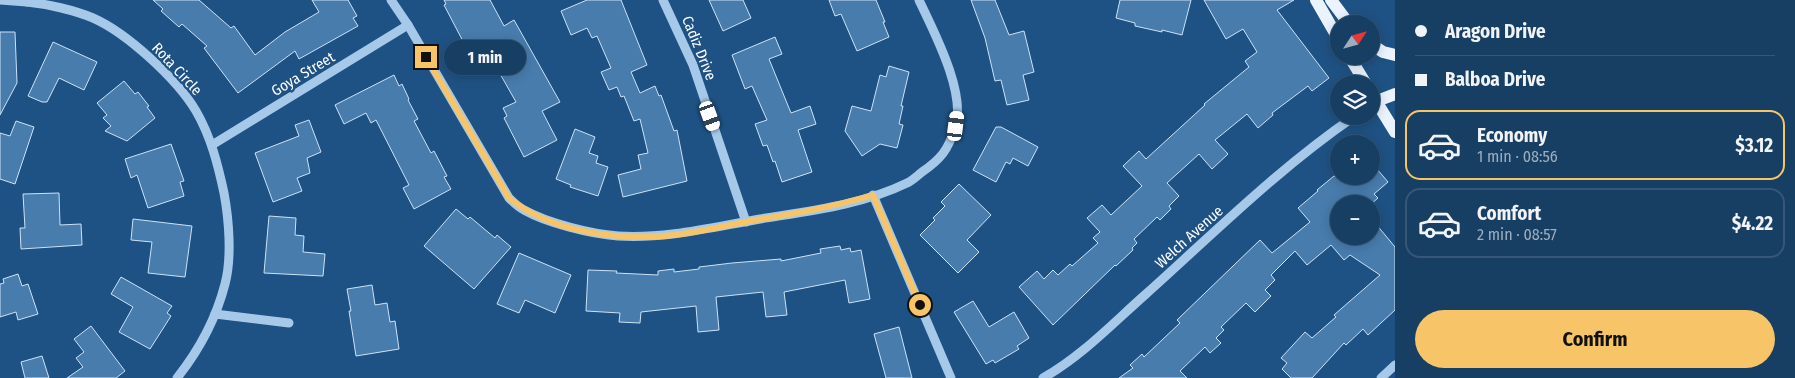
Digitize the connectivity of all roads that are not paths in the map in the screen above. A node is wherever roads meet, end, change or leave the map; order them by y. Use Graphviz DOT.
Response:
graph roads {
  1 [pos="0,0"];
  2 [pos="391,0"];
  3 [pos="663,0"];
  4 [pos="919,0"];
  5 [pos="1316,0"];
  6 [pos="1331,0"];
  7 [pos="27,1"];
  8 [pos="1342,15"];
  9 [pos="1330,24"];
  10 [pos="408,25"];
  11 [pos="1380,51"];
  12 [pos="1395,55"];
  13 [pos="1395,89"];
  14 [pos="1395,94"];
  15 [pos="1380,96"];
  16 [pos="1380,98"];
  17 [pos="1380,110"];
  18 [pos="1342,125"];
  19 [pos="1395,132"];
  20 [pos="212,145"];
  21 [pos="873,195"];
  22 [pos="746,222"];
  23 [pos="215,314"];
  24 [pos="288,323"];
  25 [pos="1395,365"];
  26 [pos="178,378"];
  27 [pos="951,378"];
  28 [pos="1043,378"];
  29 [pos="1381,378"];
  1 -- 7 [label="street, Rota Circle"];
  2 -- 10 [label="street"];
  3 -- 22 [label="street, Cadiz Drive"];
  4 -- 21 [label="street"];
  5 -- 9 [label="main road"];
  6 -- 8 [label="main road"];
  7 -- 20 [label="street, Rota Circle"];
  10 -- 20 [label="street, Goya Street"];
  10 -- 22 [label="street"];
  11 -- 12 [label="main road"];
  13 -- 15 [label="street"];
  14 -- 16 [label="main road"];
  17 -- 19 [label="main road"];
  18 -- 28 [label="street, Welch Avenue"];
  20 -- 23 [label="street, Rota Circle"];
  21 -- 22 [label="street"];
  21 -- 27 [label="street"];
  23 -- 24 [label="street"];
  23 -- 26 [label="street, Rota Circle"];
  25 -- 29 [label="street"];
}
